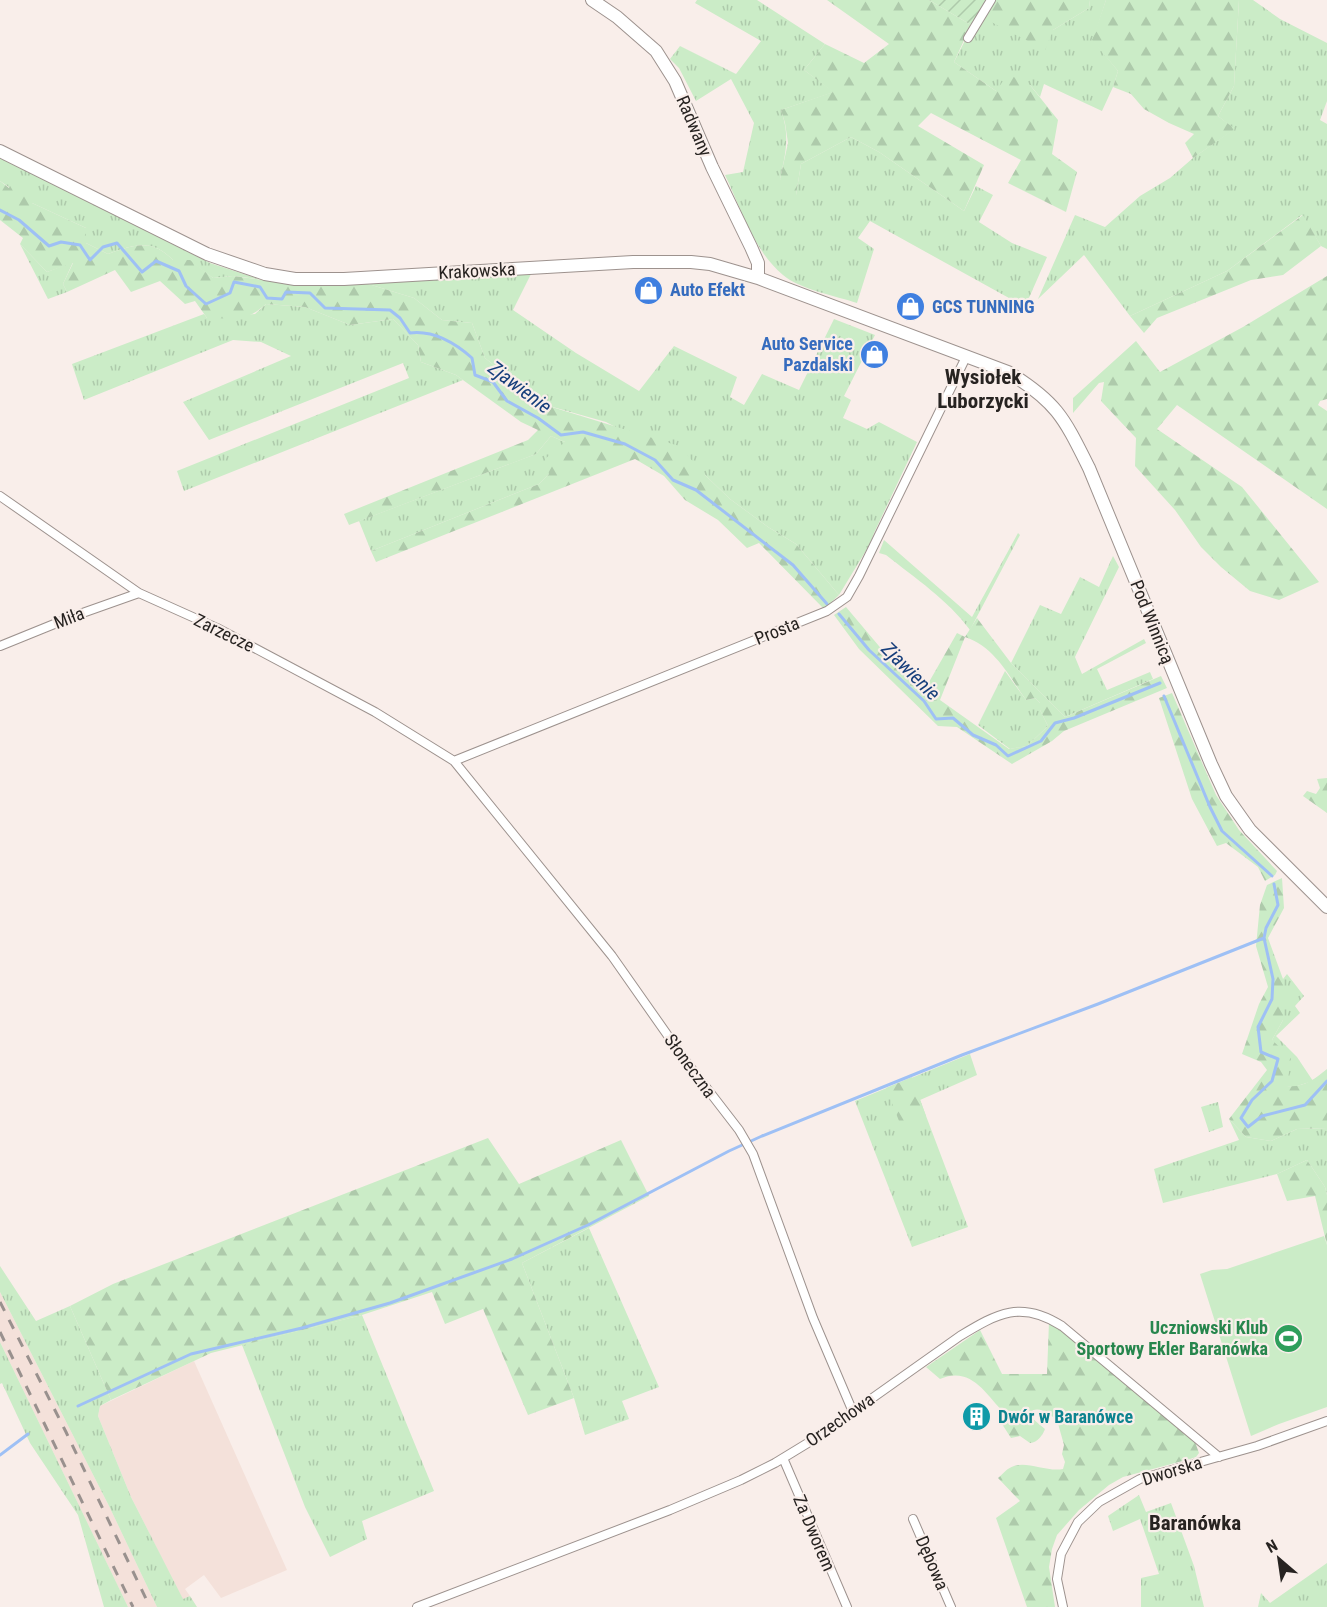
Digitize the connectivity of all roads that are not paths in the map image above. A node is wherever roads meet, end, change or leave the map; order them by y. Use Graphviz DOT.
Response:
graph roads {
  1 [pos="592,0"];
  2 [pos="991,0"];
  3 [pos="968,38"];
  4 [pos="0,151"];
  5 [pos="758,278"];
  6 [pos="967,355"];
  7 [pos="0,496"];
  8 [pos="139,593"];
  9 [pos="0,646"];
  10 [pos="454,761"];
  11 [pos="1327,907"];
  12 [pos="853,1412"];
  13 [pos="1327,1421"];
  14 [pos="1219,1457"];
  15 [pos="783,1458"];
  16 [pos="913,1519"];
  17 [pos="417,1607"];
  18 [pos="847,1607"];
  19 [pos="951,1607"];
  20 [pos="1063,1607"];
  1 -- 5 [label="street, Radwany"];
  2 -- 3 [label="street"];
  4 -- 5 [label="street, Krakowska"];
  5 -- 6 [label="street, Krakowska"];
  6 -- 10 [label="street, Prosta"];
  6 -- 11 [label="street, Pod Winnicą"];
  7 -- 8 [label="street, Zarzecze"];
  8 -- 9 [label="street, Miła"];
  8 -- 10 [label="street, Zarzecze"];
  10 -- 12 [label="street, Słoneczna"];
  12 -- 14 [label="street, Orzechowa"];
  12 -- 15 [label="street, Orzechowa"];
  13 -- 14 [label="street, Dworska"];
  14 -- 20 [label="street, Dworska"];
  15 -- 17 [label="street, Orzechowa"];
  15 -- 18 [label="street, Za Dworem"];
  16 -- 19 [label="street, Dębowa"];
}
